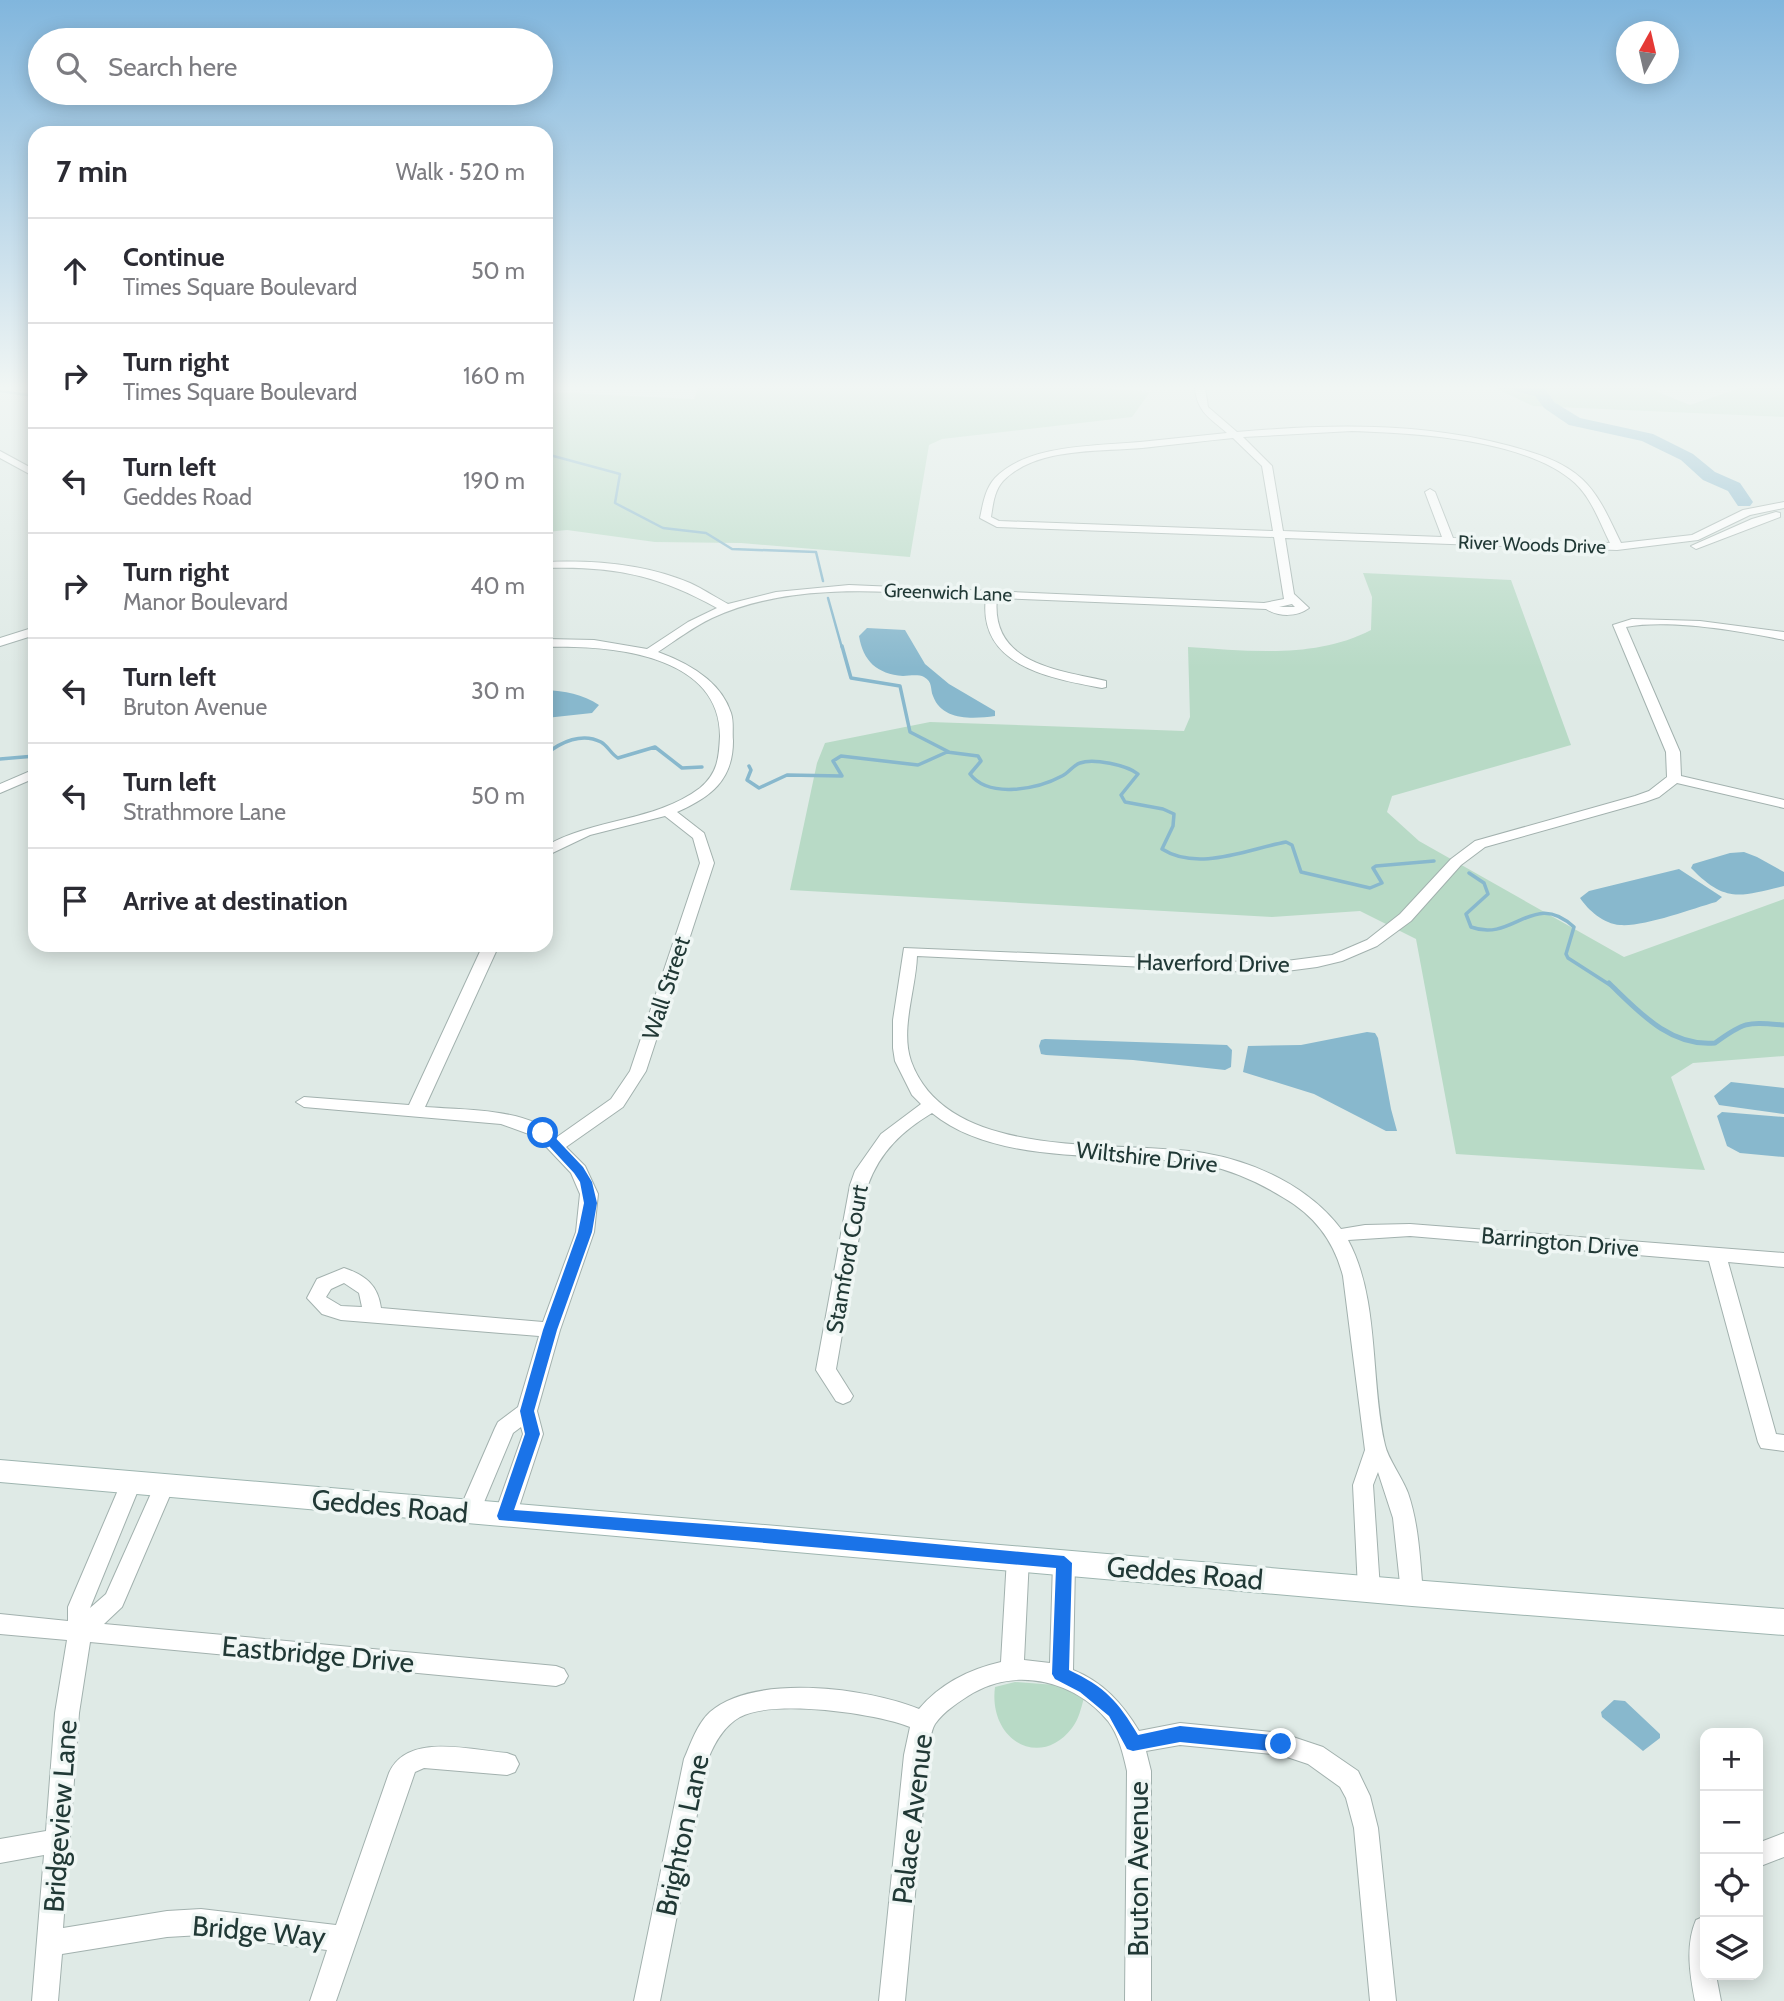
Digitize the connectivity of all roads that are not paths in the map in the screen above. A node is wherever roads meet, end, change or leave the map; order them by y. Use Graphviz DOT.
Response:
graph roads {
  1 [pos="997,481"];
  2 [pos="1270,481"];
  3 [pos="1579,481"];
  4 [pos="1430,492"];
  5 [pos="1784,505"];
  6 [pos="1784,513"];
  7 [pos="1279,534"];
  8 [pos="1449,541"];
  9 [pos="1617,547"];
  10 [pos="553,565"];
  11 [pos="992,594"];
  12 [pos="1288,599"];
  13 [pos="1264,606"];
  14 [pos="727,608"];
  15 [pos="28,633"];
  16 [pos="1784,636"];
  17 [pos="0,642"];
  18 [pos="553,643"];
  19 [pos="648,654"];
  20 [pos="1102,684"];
  21 [pos="28,776"];
  22 [pos="1674,778"];
  23 [pos="0,789"];
  24 [pos="1784,804"];
  25 [pos="668,812"];
  26 [pos="553,848"];
  27 [pos="909,951"];
  28 [pos="488,952"];
  29 [pos="304,1102"];
  30 [pos="931,1106"];
  31 [pos="415,1110"];
  32 [pos="557,1145"];
  33 [pos="1337,1236"];
  34 [pos="1717,1254"];
  35 [pos="1784,1260"];
  36 [pos="372,1314"];
  37 [pos="550,1330"];
  38 [pos="843,1396"];
  39 [pos="527,1411"];
  40 [pos="1784,1443"];
  41 [pos="1375,1450"];
  42 [pos="0,1471"];
  43 [pos="131,1483"];
  44 [pos="164,1486"];
  45 [pos="469,1513"];
  46 [pos="505,1516"];
  47 [pos="1018,1558"];
  48 [pos="1064,1563"];
  49 [pos="1369,1589"];
  50 [pos="1412,1593"];
  51 [pos="1784,1622"];
  52 [pos="0,1625"];
  53 [pos="80,1632"];
  54 [pos="1023,1669"];
  55 [pos="1061,1674"];
  56 [pos="556,1676"];
  57 [pos="924,1721"];
  58 [pos="1133,1743"];
  59 [pos="507,1764"];
  60 [pos="59,1840"];
  61 [pos="1784,1845"];
  62 [pos="0,1851"];
  63 [pos="1761,1854"];
  64 [pos="343,1939"];
  65 [pos="50,1943"];
  66 [pos="1704,1980"];
  67 [pos="45,2001"];
  68 [pos="323,2001"];
  69 [pos="647,2001"];
  70 [pos="892,2001"];
  71 [pos="1138,2001"];
  72 [pos="1383,2001"];
  73 [pos="1707,2001"];
  1 -- 7 [label="street, River Woods Drive"];
  2 -- 7 [label="street"];
  3 -- 9 [label="street"];
  4 -- 8 [label="street"];
  5 -- 9 [label="street, River Woods Drive"];
  6 -- 9 [label="street, River Woods Drive"];
  7 -- 8 [label="street, River Woods Drive"];
  7 -- 12 [label="street"];
  8 -- 9 [label="street, River Woods Drive"];
  10 -- 14 [label="street"];
  11 -- 13 [label="street, Greenwich Lane"];
  11 -- 14 [label="street, Greenwich Lane"];
  11 -- 20 [label="street"];
  12 -- 13 [label="street, Greenwich Lane"];
  12 -- 13 [label="street, Greenwich Lane"];
  14 -- 19 [label="street, Greenwich Lane"];
  15 -- 17 [label="street"];
  16 -- 22 [label="street"];
  18 -- 19 [label="street"];
  19 -- 25 [label="street"];
  21 -- 23 [label="street"];
  22 -- 24 [label="street"];
  22 -- 27 [label="street, Haverford Drive"];
  25 -- 26 [label="street"];
  25 -- 32 [label="street, Wall Street"];
  27 -- 30 [label="street, Wiltshire Drive"];
  28 -- 31 [label="street"];
  29 -- 31 [label="street"];
  30 -- 33 [label="street, Wiltshire Drive"];
  30 -- 38 [label="street, Stamford Court"];
  31 -- 32 [label="street"];
  32 -- 37 [label="street"];
  33 -- 34 [label="street, Barrington Drive"];
  33 -- 41 [label="street, Wiltshire Drive"];
  34 -- 35 [label="street, Barrington Drive"];
  34 -- 40 [label="street"];
  36 -- 37 [label="street"];
  37 -- 39 [label="street"];
  39 -- 45 [label="street"];
  39 -- 46 [label="street"];
  41 -- 49 [label="street, Wiltshire Drive"];
  41 -- 50 [label="street, Wiltshire Drive"];
  42 -- 43 [label="main road, Geddes Road"];
  43 -- 44 [label="main road, Geddes Road"];
  43 -- 53 [label="street, Bridgeview Lane"];
  44 -- 45 [label="main road, Geddes Road"];
  44 -- 53 [label="street"];
  45 -- 46 [label="main road, Geddes Road"];
  46 -- 47 [label="main road, Geddes Road"];
  47 -- 48 [label="main road, Geddes Road"];
  47 -- 54 [label="street"];
  48 -- 49 [label="main road, Geddes Road"];
  48 -- 55 [label="street"];
  49 -- 50 [label="main road, Geddes Road"];
  50 -- 51 [label="main road, Geddes Road"];
  52 -- 53 [label="street, Eastbridge Drive"];
  53 -- 56 [label="street, Eastbridge Drive"];
  53 -- 60 [label="street, Bridgeview Lane"];
  54 -- 55 [label="street, Bruton Avenue"];
  54 -- 57 [label="street, Palace Avenue"];
  55 -- 58 [label="street, Bruton Avenue"];
  57 -- 69 [label="street, Brighton Lane"];
  57 -- 70 [label="street, Palace Avenue"];
  58 -- 71 [label="street, Bruton Avenue"];
  58 -- 72 [label="street"];
  59 -- 64 [label="street"];
  60 -- 62 [label="street"];
  60 -- 65 [label="street, Bridgeview Lane"];
  61 -- 63 [label="street"];
  64 -- 65 [label="street, Bridge Way"];
  64 -- 68 [label="street"];
  65 -- 67 [label="street, Bridgeview Lane"];
  66 -- 73 [label="street"];
}
